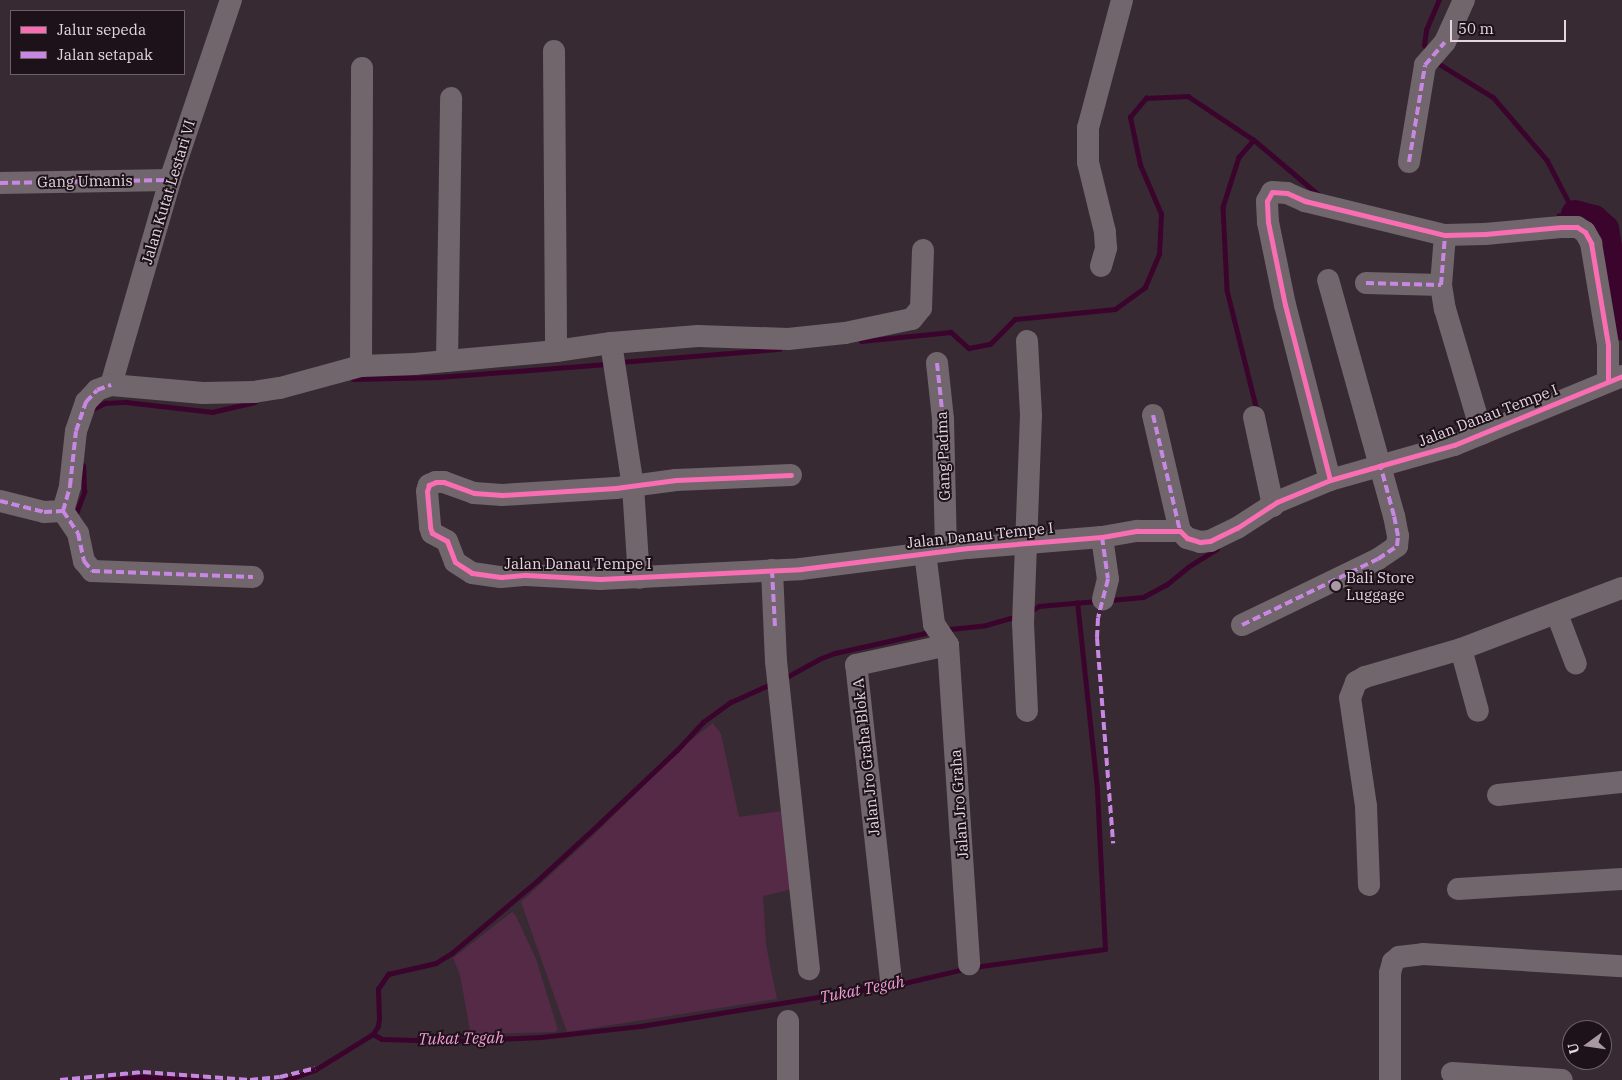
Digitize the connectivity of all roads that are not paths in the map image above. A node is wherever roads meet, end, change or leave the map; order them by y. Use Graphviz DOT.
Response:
graph roads {
  1 [pos="231,0"];
  2 [pos="1122,0"];
  3 [pos="1464,0"];
  4 [pos="554,51"];
  5 [pos="362,68"];
  6 [pos="451,98"];
  7 [pos="1409,162"];
  8 [pos="170,180"];
  9 [pos="0,183"];
  10 [pos="1445,235"];
  11 [pos="923,250"];
  12 [pos="1101,266"];
  13 [pos="1328,280"];
  14 [pos="1366,283"];
  15 [pos="1441,285"];
  16 [pos="1027,341"];
  17 [pos="612,347"];
  18 [pos="556,351"];
  19 [pos="446,361"];
  20 [pos="937,362"];
  21 [pos="361,366"];
  22 [pos="1614,379"];
  23 [pos="110,385"];
  24 [pos="1153,415"];
  25 [pos="1254,417"];
  26 [pos="1482,434"];
  27 [pos="1380,464"];
  28 [pos="791,475"];
  29 [pos="1330,480"];
  30 [pos="634,486"];
  31 [pos="0,501"];
  32 [pos="1273,506"];
  33 [pos="69,520"];
  34 [pos="1180,531"];
  35 [pos="1102,537"];
  36 [pos="1027,542"];
  37 [pos="936,552"];
  38 [pos="772,570"];
  39 [pos="253,578"];
  40 [pos="639,578"];
  41 [pos="1622,588"];
  42 [pos="1103,599"];
  43 [pos="1557,614"];
  44 [pos="1242,625"];
  45 [pos="948,645"];
  46 [pos="1461,649"];
  47 [pos="1576,664"];
  48 [pos="1478,710"];
  49 [pos="1027,711"];
  50 [pos="1622,782"];
  51 [pos="1498,795"];
  52 [pos="1622,879"];
  53 [pos="1369,885"];
  54 [pos="1458,889"];
  55 [pos="969,964"];
  56 [pos="1622,966"];
  57 [pos="809,969"];
  58 [pos="891,980"];
  59 [pos="788,1021"];
  60 [pos="1452,1073"];
  61 [pos="788,1080"];
  62 [pos="1390,1080"];
  63 [pos="1562,1080"];
  1 -- 8 [label="street, Jalan Kutat Lestari VI"];
  2 -- 12 [label="street"];
  3 -- 7 [label="street"];
  4 -- 18 [label="street"];
  5 -- 21 [label="street"];
  6 -- 19 [label="street"];
  8 -- 9 [label="street, Gang Umanis"];
  8 -- 23 [label="street, Jalan Kutat Lestari VI"];
  10 -- 15 [label="street"];
  10 -- 22 [label="street"];
  10 -- 29 [label="street"];
  11 -- 17 [label="street"];
  13 -- 27 [label="street"];
  14 -- 15 [label="street"];
  15 -- 26 [label="street"];
  16 -- 36 [label="street"];
  17 -- 18 [label="street"];
  17 -- 30 [label="street"];
  18 -- 19 [label="street"];
  19 -- 21 [label="street"];
  20 -- 37 [label="street, Gang Padma"];
  21 -- 23 [label="street"];
  22 -- 26 [label="street, Jalan Danau Tempe I"];
  23 -- 33 [label="street"];
  24 -- 34 [label="street"];
  25 -- 32 [label="street"];
  26 -- 27 [label="street, Jalan Danau Tempe I"];
  27 -- 29 [label="street, Jalan Danau Tempe I"];
  27 -- 44 [label="street"];
  28 -- 30 [label="street"];
  29 -- 32 [label="street, Jalan Danau Tempe I"];
  30 -- 40 [label="street"];
  30 -- 40 [label="street, Jalan Danau Tempe I"];
  31 -- 33 [label="street"];
  32 -- 34 [label="street, Jalan Danau Tempe I"];
  33 -- 39 [label="street"];
  34 -- 35 [label="street, Jalan Danau Tempe I"];
  35 -- 36 [label="street, Jalan Danau Tempe I"];
  35 -- 42 [label="street"];
  36 -- 37 [label="street, Jalan Danau Tempe I"];
  36 -- 49 [label="street"];
  37 -- 38 [label="street, Jalan Danau Tempe I"];
  37 -- 45 [label="street"];
  38 -- 40 [label="street, Jalan Danau Tempe I"];
  38 -- 57 [label="street"];
  41 -- 43 [label="street"];
  43 -- 46 [label="street"];
  43 -- 47 [label="street"];
  45 -- 55 [label="street, Jalan Jro Graha"];
  45 -- 58 [label="street, Jalan Jro Graha Blok A"];
  46 -- 48 [label="street"];
  46 -- 53 [label="street"];
  50 -- 51 [label="street"];
  52 -- 54 [label="street"];
  56 -- 62 [label="street"];
  59 -- 61 [label="street"];
  60 -- 63 [label="street"];
}
